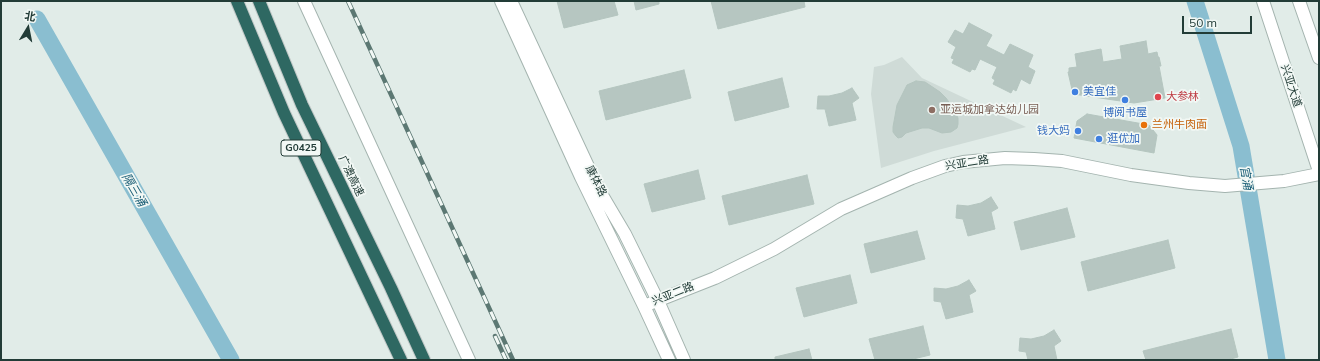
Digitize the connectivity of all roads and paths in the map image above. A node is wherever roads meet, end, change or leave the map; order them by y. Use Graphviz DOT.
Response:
graph roads {
  1 [pos="238,1"];
  2 [pos="259,1"];
  3 [pos="304,1"];
  4 [pos="501,1"];
  5 [pos="511,1"];
  6 [pos="1263,1"];
  7 [pos="1299,1"];
  8 [pos="1319,58"];
  9 [pos="1319,173"];
  10 [pos="658,300"];
  11 [pos="644,306"];
  12 [pos="401,360"];
  13 [pos="424,360"];
  14 [pos="469,360"];
  15 [pos="669,360"];
  16 [pos="684,360"];
  1 -- 12 [label="highway, G0425"];
  2 -- 13 [label="highway, 广澳高速 / G0425"];
  3 -- 14 [label="street"];
  4 -- 11 [label="street, 康体路"];
  5 -- 10 [label="street, 康体路"];
  6 -- 9 [label="street, 兴亚大道"];
  7 -- 8 [label="street"];
  9 -- 10 [label="street, 兴亚二路"];
  10 -- 11 [label="street, 兴亚二路"];
  10 -- 16 [label="street, 康体路"];
  11 -- 15 [label="street, 康体路"];
}
